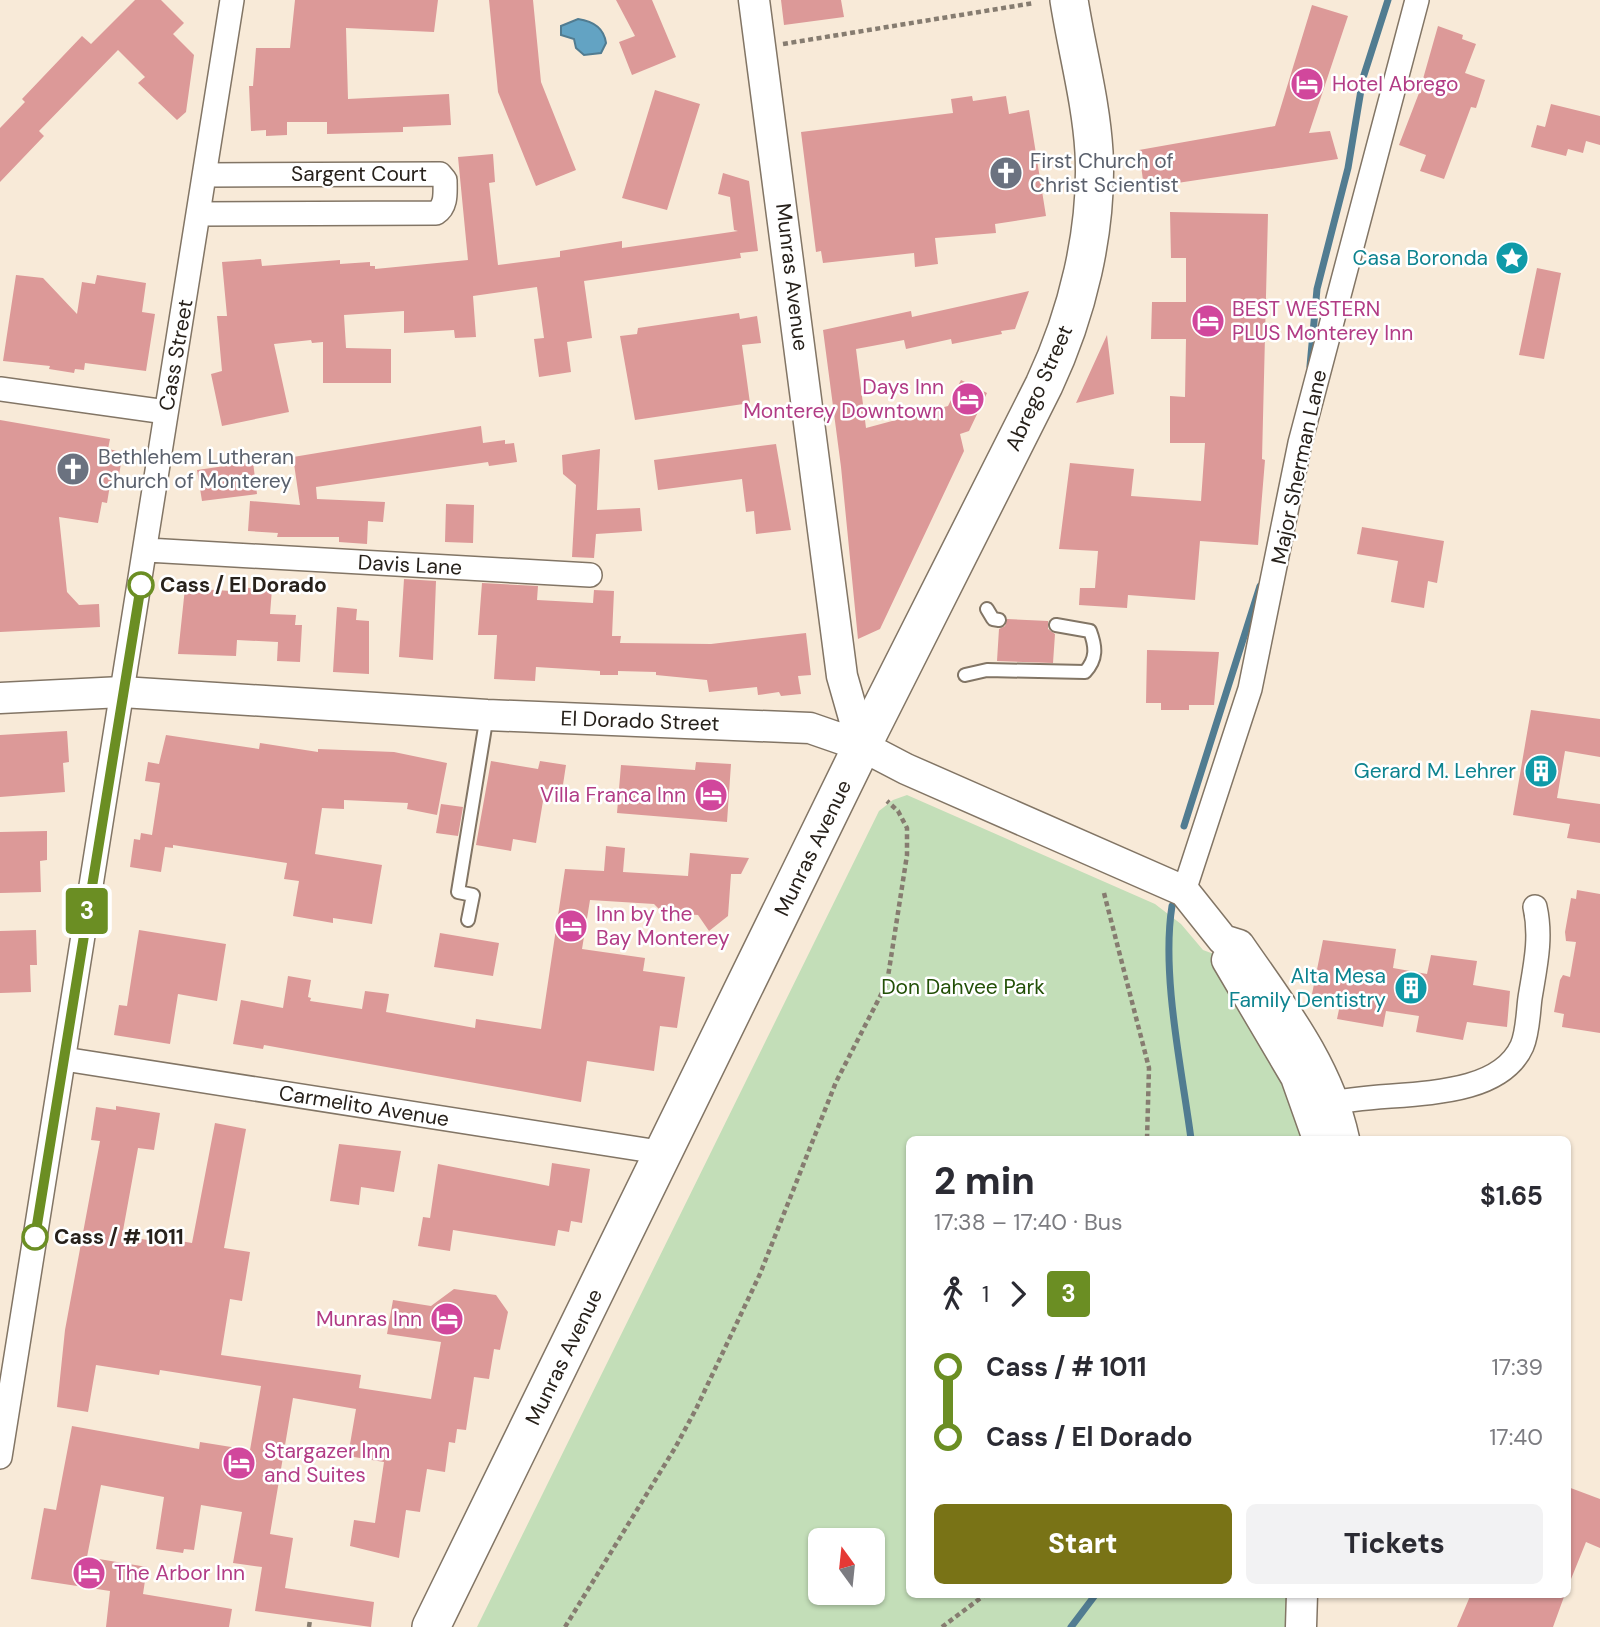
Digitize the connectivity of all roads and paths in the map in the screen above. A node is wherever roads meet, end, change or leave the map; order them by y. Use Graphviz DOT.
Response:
graph roads {
  1 [pos="232,0"];
  2 [pos="754,0"];
  3 [pos="1417,0"];
  4 [pos="1052,1"];
  5 [pos="783,44"];
  6 [pos="206,175"];
  7 [pos="199,214"];
  8 [pos="0,389"];
  9 [pos="166,412"];
  10 [pos="147,550"];
  11 [pos="590,575"];
  12 [pos="987,609"];
  13 [pos="999,620"];
  14 [pos="1056,625"];
  15 [pos="965,675"];
  16 [pos="122,691"];
  17 [pos="0,698"];
  18 [pos="488,715"];
  19 [pos="862,746"];
  20 [pos="887,801"];
  21 [pos="1184,891"];
  22 [pos="1104,893"];
  23 [pos="1535,907"];
  24 [pos="468,920"];
  25 [pos="1223,940"];
  26 [pos="1279,1048"];
  27 [pos="64,1059"];
  28 [pos="1334,1102"];
  29 [pos="1147,1136"];
  30 [pos="1317,1136"];
  31 [pos="1343,1136"];
  32 [pos="665,1153"];
  33 [pos="0,1457"];
  34 [pos="981,1598"];
  35 [pos="1302,1598"];
  36 [pos="310,1619"];
  37 [pos="309,1627"];
  38 [pos="431,1627"];
  39 [pos="565,1627"];
  40 [pos="942,1627"];
  41 [pos="1301,1627"];
  1 -- 6 [label="street, Cass Street"];
  2 -- 19 [label="street, Munras Avenue"];
  3 -- 21 [label="street, Major Sherman Lane"];
  4 -- 5 [label="path"];
  4 -- 19 [label="main road, Abrego Street"];
  6 -- 7 [label="street, Cass Street"];
  6 -- 7 [label="street, Sargent Court"];
  7 -- 9 [label="street, Cass Street"];
  8 -- 9 [label="street"];
  9 -- 10 [label="street, Cass Street"];
  10 -- 11 [label="street, Davis Lane"];
  10 -- 16 [label="street, Cass Street"];
  12 -- 13 [label="lane"];
  14 -- 15 [label="lane"];
  16 -- 17 [label="street, El Dorado Street"];
  16 -- 18 [label="street, El Dorado Street"];
  16 -- 27 [label="street, Cass Street"];
  18 -- 19 [label="street, El Dorado Street"];
  18 -- 24 [label="lane"];
  19 -- 21 [label="street, El Dorado Street"];
  19 -- 32 [label="main road, Munras Avenue"];
  20 -- 39 [label="path"];
  21 -- 25 [label="street, El Dorado Street"];
  22 -- 29 [label="path"];
  23 -- 28 [label="street"];
  25 -- 26 [label="street, El Dorado Street"];
  25 -- 28 [label="street, El Dorado Street"];
  26 -- 28 [label="street"];
  26 -- 30 [label="street, El Dorado Street"];
  27 -- 32 [label="street, Carmelito Avenue"];
  27 -- 33 [label="street, Cass Street"];
  28 -- 31 [label="street, El Dorado Street"];
  32 -- 38 [label="main road, Munras Avenue"];
  34 -- 40 [label="path"];
  35 -- 41 [label="street"];
  36 -- 37 [label="path"];
}
